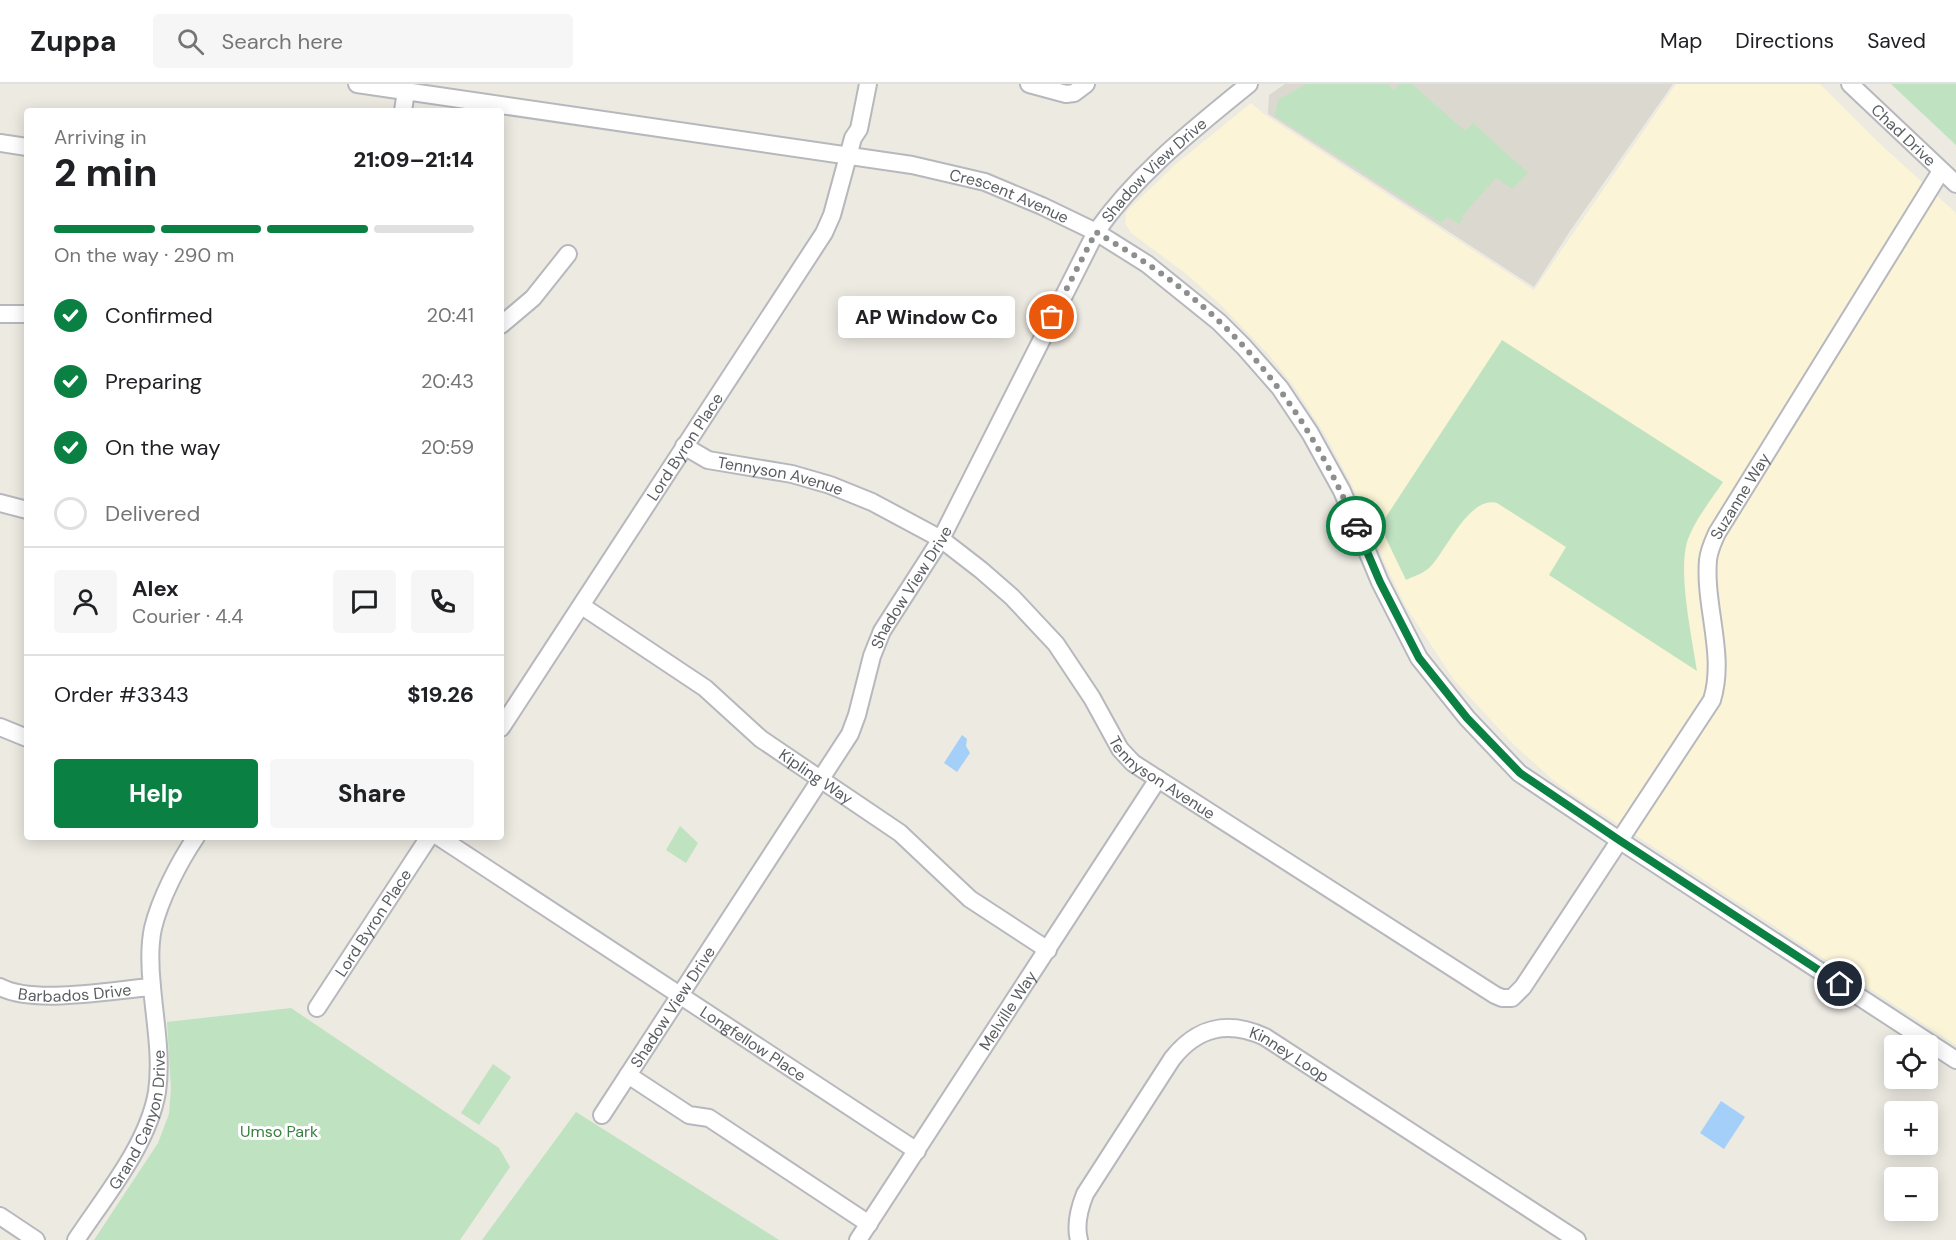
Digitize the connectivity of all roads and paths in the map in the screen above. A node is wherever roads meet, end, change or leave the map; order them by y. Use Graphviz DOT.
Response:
graph roads {
  1 [pos="357,84"];
  2 [pos="857,84"];
  3 [pos="868,84"];
  4 [pos="1029,84"];
  5 [pos="1086,84"];
  6 [pos="1249,84"];
  7 [pos="1850,84"];
  8 [pos="406,91"];
  9 [pos="403,108"];
  10 [pos="853,138"];
  11 [pos="0,143"];
  12 [pos="24,147"];
  13 [pos="849,155"];
  14 [pos="1941,171"];
  15 [pos="1956,184"];
  16 [pos="1096,232"];
  17 [pos="568,254"];
  18 [pos="0,314"];
  19 [pos="24,315"];
  20 [pos="504,322"];
  21 [pos="684,446"];
  22 [pos="0,503"];
  23 [pos="24,509"];
  24 [pos="940,539"];
  25 [pos="582,606"];
  26 [pos="504,723"];
  27 [pos="0,727"];
  28 [pos="24,737"];
  29 [pos="1158,779"];
  30 [pos="820,780"];
  31 [pos="193,840"];
  32 [pos="427,840"];
  33 [pos="444,840"];
  34 [pos="1619,840"];
  35 [pos="1048,950"];
  36 [pos="0,987"];
  37 [pos="152,987"];
  38 [pos="680,995"];
  39 [pos="317,1008"];
  40 [pos="1956,1060"];
  41 [pos="628,1075"];
  42 [pos="602,1115"];
  43 [pos="917,1150"];
  44 [pos="0,1216"];
  45 [pos="869,1224"];
  46 [pos="36,1240"];
  47 [pos="76,1240"];
  48 [pos="858,1240"];
  49 [pos="1079,1240"];
  50 [pos="1577,1240"];
  1 -- 8 [label="street, Crescent Avenue"];
  2 -- 10 [label="street"];
  3 -- 10 [label="street"];
  4 -- 5 [label="street"];
  6 -- 16 [label="street, Shadow View Drive"];
  7 -- 14 [label="street, Chad Drive"];
  8 -- 9 [label="street"];
  8 -- 13 [label="street, Crescent Avenue"];
  10 -- 13 [label="street"];
  11 -- 12 [label="street"];
  13 -- 16 [label="street, Crescent Avenue"];
  13 -- 21 [label="street, Lord Byron Place"];
  14 -- 15 [label="street, Chad Drive"];
  14 -- 34 [label="street, Suzanne Way"];
  16 -- 24 [label="street, Shadow View Drive"];
  16 -- 34 [label="street, Crescent Avenue"];
  17 -- 20 [label="street"];
  18 -- 19 [label="street"];
  21 -- 24 [label="street, Tennyson Avenue"];
  21 -- 25 [label="street, Lord Byron Place"];
  22 -- 23 [label="street"];
  24 -- 29 [label="street, Tennyson Avenue"];
  24 -- 30 [label="street, Shadow View Drive"];
  25 -- 26 [label="street, Lord Byron Place"];
  25 -- 30 [label="street, Kipling Way"];
  27 -- 28 [label="street"];
  29 -- 34 [label="street, Tennyson Avenue"];
  29 -- 35 [label="street, Melville Way"];
  30 -- 35 [label="street, Kipling Way"];
  30 -- 38 [label="street, Shadow View Drive"];
  31 -- 37 [label="street, Grand Canyon Drive"];
  32 -- 39 [label="street, Lord Byron Place"];
  33 -- 38 [label="street, Longfellow Place"];
  34 -- 40 [label="street, Crescent Avenue"];
  35 -- 43 [label="street, Melville Way"];
  36 -- 37 [label="street, Barbados Drive"];
  37 -- 47 [label="street, Grand Canyon Drive"];
  38 -- 41 [label="street, Shadow View Drive"];
  38 -- 43 [label="street, Longfellow Place"];
  41 -- 42 [label="street, Shadow View Drive"];
  41 -- 45 [label="street"];
  43 -- 45 [label="street, Melville Way"];
  44 -- 46 [label="street"];
  45 -- 48 [label="street, Melville Way"];
  49 -- 50 [label="street, Kinney Loop"];
}
